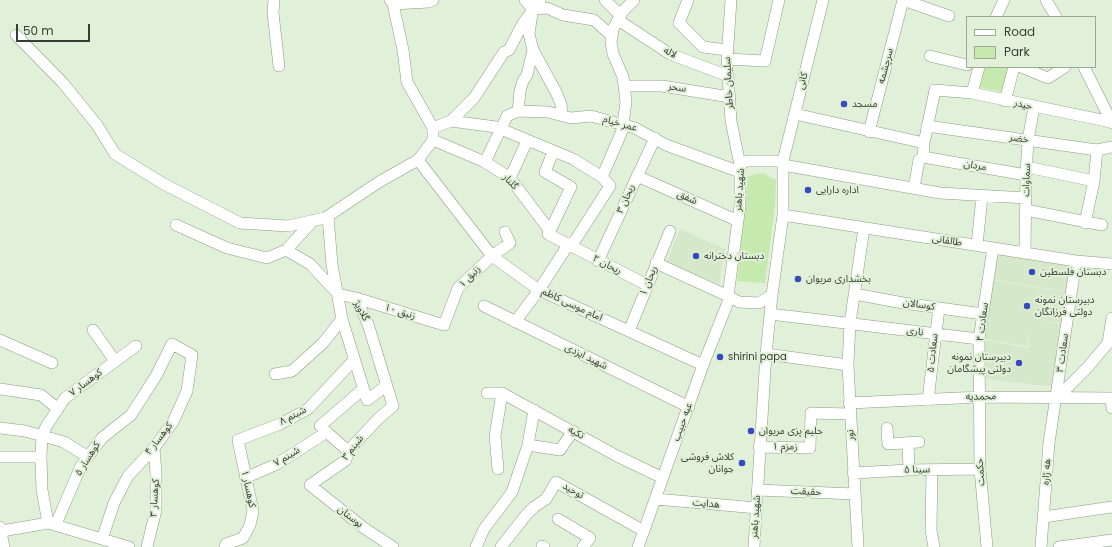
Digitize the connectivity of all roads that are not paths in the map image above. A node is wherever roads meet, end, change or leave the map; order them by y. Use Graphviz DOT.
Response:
graph roads {
  1 [pos="274,0"];
  2 [pos="433,0"];
  3 [pos="525,0"];
  4 [pos="605,0"];
  5 [pos="634,0"];
  6 [pos="688,0"];
  7 [pos="731,0"];
  8 [pos="779,0"];
  9 [pos="823,0"];
  10 [pos="903,0"];
  11 [pos="1004,0"];
  12 [pos="1046,0"];
  13 [pos="391,2"];
  14 [pos="536,4"];
  15 [pos="949,16"];
  16 [pos="996,16"];
  17 [pos="1055,16"];
  18 [pos="619,18"];
  19 [pos="16,35"];
  20 [pos="612,36"];
  21 [pos="532,50"];
  22 [pos="727,55"];
  23 [pos="930,56"];
  24 [pos="966,65"];
  25 [pos="279,66"];
  26 [pos="977,68"];
  27 [pos="1014,68"];
  28 [pos="1023,68"];
  29 [pos="1063,68"];
  30 [pos="1085,68"];
  31 [pos="728,76"];
  32 [pos="625,86"];
  33 [pos="972,93"];
  34 [pos="730,97"];
  35 [pos="1004,100"];
  36 [pos="1034,107"];
  37 [pos="518,111"];
  38 [pos="795,114"];
  39 [pos="562,115"];
  40 [pos="451,121"];
  41 [pos="1112,122"];
  42 [pos="623,125"];
  43 [pos="927,126"];
  44 [pos="433,128"];
  45 [pos="500,129"];
  46 [pos="869,132"];
  47 [pos="655,138"];
  48 [pos="433,140"];
  49 [pos="1028,140"];
  50 [pos="527,141"];
  51 [pos="924,143"];
  52 [pos="1112,147"];
  53 [pos="1097,150"];
  54 [pos="553,152"];
  55 [pos="923,157"];
  56 [pos="418,160"];
  57 [pos="485,162"];
  58 [pos="783,163"];
  59 [pos="740,168"];
  60 [pos="1026,171"];
  61 [pos="637,176"];
  62 [pos="602,177"];
  63 [pos="510,178"];
  64 [pos="1094,181"];
  65 [pos="914,188"];
  66 [pos="982,197"];
  67 [pos="1026,198"];
  68 [pos="1026,210"];
  69 [pos="783,215"];
  70 [pos="328,216"];
  71 [pos="314,220"];
  72 [pos="738,221"];
  73 [pos="1085,222"];
  74 [pos="176,225"];
  75 [pos="1102,225"];
  76 [pos="864,228"];
  77 [pos="550,231"];
  78 [pos="670,231"];
  79 [pos="504,232"];
  80 [pos="568,245"];
  81 [pos="977,245"];
  82 [pos="993,248"];
  83 [pos="286,250"];
  84 [pos="1025,253"];
  85 [pos="492,256"];
  86 [pos="598,261"];
  87 [pos="1076,261"];
  88 [pos="656,263"];
  89 [pos="1112,264"];
  90 [pos="647,285"];
  91 [pos="539,290"];
  92 [pos="338,294"];
  93 [pos="855,294"];
  94 [pos="772,295"];
  95 [pos="729,296"];
  96 [pos="356,298"];
  97 [pos="484,306"];
  98 [pos="939,308"];
  99 [pos="770,314"];
  100 [pos="983,314"];
  101 [pos="1112,318"];
  102 [pos="342,319"];
  103 [pos="515,322"];
  104 [pos="850,323"];
  105 [pos="444,325"];
  106 [pos="93,330"];
  107 [pos="629,331"];
  108 [pos="935,335"];
  109 [pos="979,339"];
  110 [pos="0,340"];
  111 [pos="1110,342"];
  112 [pos="172,344"];
  113 [pos="136,346"];
  114 [pos="766,354"];
  115 [pos="354,360"];
  116 [pos="115,361"];
  117 [pos="52,363"];
  118 [pos="703,365"];
  119 [pos="848,365"];
  120 [pos="275,374"];
  121 [pos="386,386"];
  122 [pos="0,389"];
  123 [pos="362,390"];
  124 [pos="487,393"];
  125 [pos="502,393"];
  126 [pos="981,397"];
  127 [pos="1057,398"];
  128 [pos="928,400"];
  129 [pos="1112,402"];
  130 [pos="392,406"];
  131 [pos="689,407"];
  132 [pos="58,409"];
  133 [pos="849,409"];
  134 [pos="534,410"];
  135 [pos="0,428"];
  136 [pos="887,428"];
  137 [pos="324,429"];
  138 [pos="572,431"];
  139 [pos="42,435"];
  140 [pos="238,440"];
  141 [pos="919,442"];
  142 [pos="908,443"];
  143 [pos="528,444"];
  144 [pos="759,447"];
  145 [pos="154,448"];
  146 [pos="348,451"];
  147 [pos="88,456"];
  148 [pos="0,457"];
  149 [pos="41,457"];
  150 [pos="498,469"];
  151 [pos="980,469"];
  152 [pos="909,470"];
  153 [pos="932,470"];
  154 [pos="853,473"];
  155 [pos="245,478"];
  156 [pos="663,478"];
  157 [pos="310,485"];
  158 [pos="758,490"];
  159 [pos="855,494"];
  160 [pos="656,499"];
  161 [pos="1112,507"];
  162 [pos="757,508"];
  163 [pos="1044,517"];
  164 [pos="558,518"];
  165 [pos="52,524"];
  166 [pos="1,529"];
  167 [pos="644,531"];
  168 [pos="102,539"];
  169 [pos="1112,540"];
  170 [pos="4,547"];
  171 [pos="129,547"];
  172 [pos="147,547"];
  173 [pos="225,547"];
  174 [pos="393,547"];
  175 [pos="476,547"];
  176 [pos="501,547"];
  177 [pos="584,547"];
  178 [pos="638,547"];
  179 [pos="754,547"];
  180 [pos="858,547"];
  181 [pos="934,547"];
  182 [pos="987,547"];
  183 [pos="1042,547"];
  184 [pos="1059,547"];
  1 -- 25 [label="street"];
  2 -- 13 [label="street"];
  3 -- 14 [label="street"];
  4 -- 18 [label="street, لاله"];
  5 -- 18 [label="street"];
  6 -- 22 [label="street"];
  7 -- 22 [label="street, سلیمان خاطر"];
  8 -- 22 [label="street"];
  9 -- 38 [label="street, کانی"];
  10 -- 15 [label="street"];
  10 -- 46 [label="street, سرچشمه"];
  11 -- 16 [label="street"];
  12 -- 17 [label="street"];
  13 -- 44 [label="street"];
  14 -- 20 [label="street"];
  14 -- 21 [label="street"];
  14 -- 40 [label="street"];
  18 -- 20 [label="street"];
  18 -- 31 [label="street, لاله"];
  19 -- 71 [label="street"];
  20 -- 32 [label="street"];
  21 -- 37 [label="street"];
  21 -- 39 [label="street"];
  22 -- 31 [label="street, سلیمان خاطر"];
  23 -- 24 [label="street"];
  26 -- 33 [label="street"];
  27 -- 35 [label="street"];
  28 -- 29 [label="street"];
  30 -- 41 [label="street"];
  31 -- 34 [label="street, سلیمان خاطر"];
  32 -- 34 [label="street, سحر"];
  32 -- 42 [label="street"];
  33 -- 35 [label="street, حیدر"];
  33 -- 43 [label="street, حیدر"];
  34 -- 59 [label="street, سلیمان خاطر"];
  35 -- 36 [label="street, حیدر"];
  36 -- 41 [label="street, حیدر"];
  36 -- 49 [label="street, سماوات"];
  37 -- 39 [label="street, عمر خیام"];
  37 -- 45 [label="street"];
  38 -- 46 [label="street"];
  38 -- 58 [label="street, کانی"];
  39 -- 42 [label="street, عمر خیام"];
  40 -- 44 [label="street"];
  40 -- 45 [label="street"];
  42 -- 47 [label="street, عمر خیام"];
  42 -- 62 [label="street"];
  43 -- 49 [label="street, خضر"];
  43 -- 51 [label="street"];
  44 -- 48 [label="street"];
  45 -- 50 [label="street"];
  45 -- 57 [label="street"];
  46 -- 51 [label="street"];
  47 -- 59 [label="street, عمر خیام"];
  47 -- 61 [label="street, ریحان ۳"];
  48 -- 56 [label="street"];
  48 -- 57 [label="street, گلنار"];
  49 -- 53 [label="street, خضر"];
  49 -- 60 [label="street, سماوات"];
  50 -- 54 [label="street"];
  50 -- 63 [label="street"];
  51 -- 55 [label="street"];
  52 -- 53 [label="street, خضر"];
  53 -- 64 [label="street"];
  54 -- 62 [label="street"];
  54 -- 77 [label="street"];
  55 -- 60 [label="street, مردان"];
  55 -- 65 [label="street"];
  56 -- 70 [label="street"];
  56 -- 85 [label="street, امام موسی کاظم"];
  57 -- 63 [label="street, گلنار"];
  58 -- 59 [label="street, شهید باهنر"];
  58 -- 65 [label="street"];
  58 -- 69 [label="street, شهید باهنر"];
  59 -- 72 [label="street, شهید باهنر"];
  60 -- 64 [label="street, مردان"];
  60 -- 67 [label="street, سماوات"];
  61 -- 72 [label="street, شفق"];
  61 -- 86 [label="street, ریحان ۳"];
  62 -- 80 [label="street"];
  63 -- 77 [label="street, گلنار"];
  64 -- 73 [label="street"];
  65 -- 66 [label="street"];
  66 -- 67 [label="street"];
  66 -- 81 [label="street"];
  67 -- 68 [label="street, سماوات"];
  68 -- 73 [label="street"];
  68 -- 84 [label="street, سماوات"];
  69 -- 76 [label="street, طالقانی"];
  69 -- 94 [label="street, شهید باهنر"];
  70 -- 71 [label="street"];
  70 -- 92 [label="street"];
  71 -- 83 [label="street"];
  72 -- 95 [label="street, شهید باهنر"];
  73 -- 75 [label="street"];
  74 -- 83 [label="street"];
  76 -- 81 [label="street, طالقانی"];
  76 -- 93 [label="street, نور"];
  77 -- 80 [label="street, گلنار"];
  78 -- 88 [label="street, ریحان ۱"];
  79 -- 85 [label="street, زنبق ۱"];
  80 -- 86 [label="street, ریحان ۲"];
  80 -- 91 [label="street"];
  81 -- 82 [label="street, طالقانی"];
  82 -- 84 [label="street, طالقانی"];
  82 -- 100 [label="street, سعادت ۴"];
  83 -- 92 [label="street"];
  84 -- 87 [label="street, طالقانی"];
  85 -- 91 [label="street, امام موسی کاظم"];
  85 -- 105 [label="street, زنبق ۱"];
  86 -- 90 [label="street, ریحان ۲"];
  87 -- 89 [label="street, طالقانی"];
  87 -- 127 [label="street, سعادت ۳"];
  88 -- 90 [label="street, ریحان ۱"];
  88 -- 95 [label="street"];
  90 -- 107 [label="street, ریحان ۱"];
  91 -- 103 [label="street"];
  91 -- 107 [label="street, امام موسی کاظم"];
  92 -- 96 [label="street, گلاویژ"];
  92 -- 102 [label="street"];
  93 -- 98 [label="street, کوسالان"];
  93 -- 104 [label="street, نور"];
  94 -- 95 [label="street"];
  94 -- 99 [label="street, شهید باهنر"];
  95 -- 118 [label="street, عبه حبیب"];
  96 -- 105 [label="street, زنبق ۱۰"];
  96 -- 121 [label="street, گلاویژ"];
  97 -- 103 [label="street, شهید ایزدی"];
  98 -- 100 [label="street, کوسالان"];
  98 -- 108 [label="street, سعادت ۵"];
  99 -- 104 [label="street, ناری"];
  99 -- 114 [label="street, شهید باهنر"];
  100 -- 109 [label="street, سعادت ۴"];
  101 -- 111 [label="street"];
  102 -- 115 [label="street"];
  102 -- 120 [label="street"];
  103 -- 131 [label="street, شهید ایزدی"];
  104 -- 108 [label="street, ناری"];
  104 -- 119 [label="street, نور"];
  106 -- 116 [label="street"];
  107 -- 118 [label="street, امام موسی کاظم"];
  108 -- 109 [label="street, ناری"];
  108 -- 128 [label="street, سعادت ۵"];
  109 -- 126 [label="street, سعادت ۴"];
  110 -- 117 [label="street"];
  111 -- 127 [label="street"];
  112 -- 145 [label="street, کوهسار ۴"];
  112 -- 147 [label="street, کوهسار ۵"];
  113 -- 116 [label="street, کوهسار ۷"];
  114 -- 119 [label="street"];
  114 -- 144 [label="street, شهید باهنر"];
  115 -- 123 [label="street"];
  115 -- 140 [label="street, شبنم ۸"];
  116 -- 132 [label="street, کوهسار ۷"];
  118 -- 131 [label="street, عبه حبیب"];
  119 -- 133 [label="street, نور"];
  121 -- 123 [label="street"];
  121 -- 130 [label="street, گلاویژ"];
  122 -- 132 [label="street"];
  123 -- 137 [label="street, شبنم ۷"];
  124 -- 125 [label="street, تکیه"];
  125 -- 134 [label="street, تکیه"];
  125 -- 150 [label="street"];
  126 -- 127 [label="street, محمدیه"];
  126 -- 128 [label="street, محمدیه"];
  126 -- 151 [label="street, حکمت"];
  127 -- 129 [label="street, محمدیه"];
  127 -- 163 [label="street, هه ژاره"];
  128 -- 133 [label="street, محمدیه"];
  130 -- 146 [label="street, شبنم ۳"];
  131 -- 156 [label="street, عبه حبیب"];
  132 -- 139 [label="street, کوهسار ۷"];
  133 -- 144 [label="street, زمزم ۱"];
  133 -- 154 [label="street, نور"];
  134 -- 138 [label="street, تکیه"];
  134 -- 143 [label="street"];
  135 -- 139 [label="street"];
  136 -- 142 [label="street"];
  137 -- 146 [label="street"];
  137 -- 155 [label="street, شبنم ۷"];
  138 -- 143 [label="street"];
  138 -- 156 [label="street, تکیه"];
  139 -- 147 [label="street"];
  139 -- 149 [label="street, کوهسار ۷"];
  140 -- 155 [label="street, کوهسار ۱"];
  141 -- 142 [label="street"];
  142 -- 152 [label="street"];
  143 -- 175 [label="street"];
  144 -- 158 [label="street, شهید باهنر"];
  145 -- 168 [label="street, کوهسار ۴"];
  145 -- 172 [label="street, کوهسار ۳"];
  146 -- 157 [label="street, شبنم ۳"];
  147 -- 165 [label="street, کوهسار ۵"];
  148 -- 149 [label="street"];
  149 -- 165 [label="street, کوهسار ۷"];
  151 -- 153 [label="street, سینا ۵"];
  151 -- 182 [label="street, حکمت"];
  152 -- 153 [label="street, سینا ۵"];
  152 -- 154 [label="street, سینا ۵"];
  153 -- 181 [label="street"];
  154 -- 159 [label="street, نور"];
  155 -- 173 [label="street, کوهسار ۱"];
  156 -- 160 [label="street, عبه حبیب"];
  157 -- 174 [label="street, بوستان"];
  158 -- 159 [label="street, حقیقت"];
  158 -- 162 [label="street, شهید باهنر"];
  159 -- 180 [label="street, نور"];
  160 -- 162 [label="street, هدایت"];
  160 -- 167 [label="street, عبه حبیب"];
  161 -- 163 [label="street"];
  162 -- 179 [label="street, شهید باهنر"];
  163 -- 183 [label="street, هه ژاره"];
  164 -- 177 [label="street"];
  165 -- 166 [label="street"];
  165 -- 168 [label="street"];
  166 -- 170 [label="street"];
  167 -- 176 [label="street, توحید"];
  167 -- 178 [label="street, عبه حبیب"];
  168 -- 171 [label="street"];
  169 -- 184 [label="street"];
}
